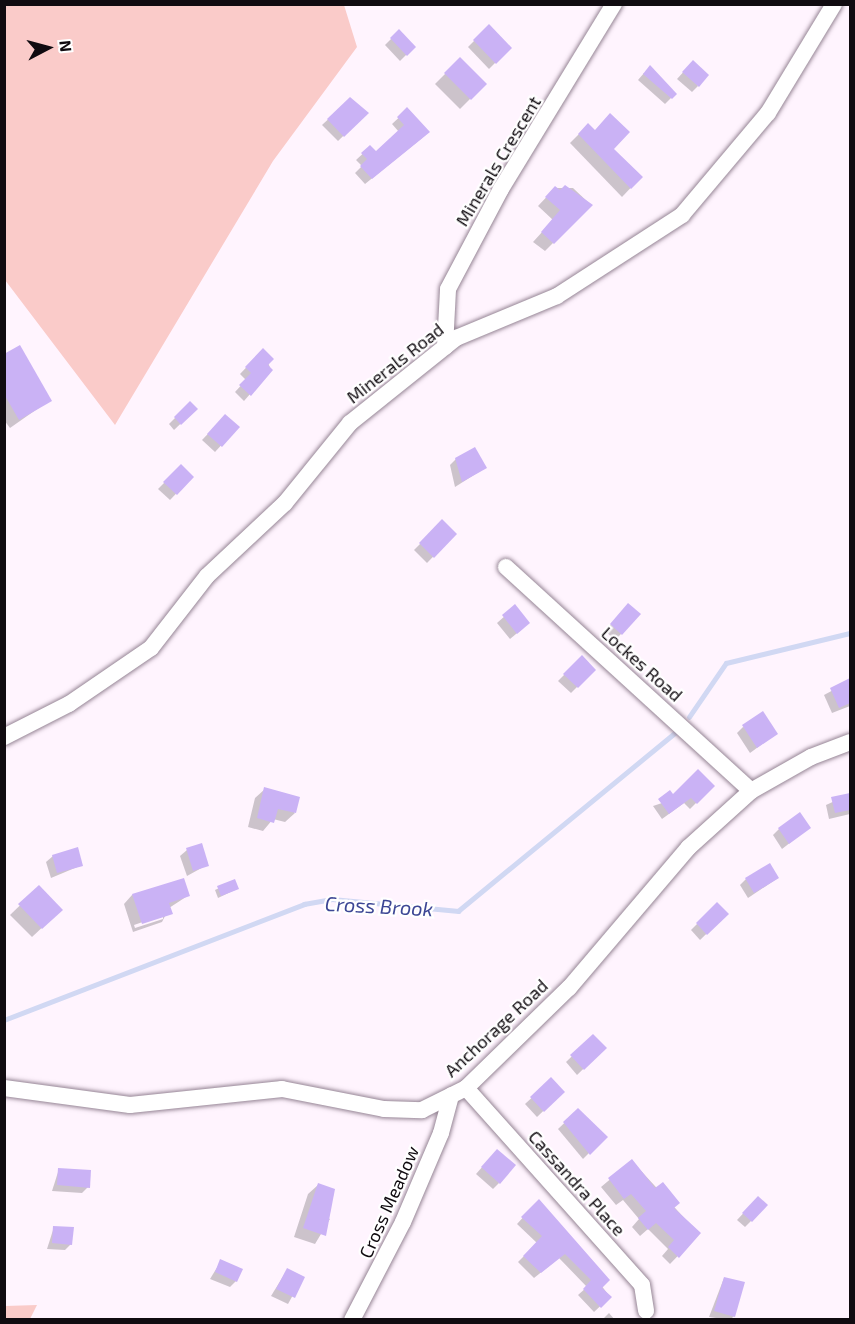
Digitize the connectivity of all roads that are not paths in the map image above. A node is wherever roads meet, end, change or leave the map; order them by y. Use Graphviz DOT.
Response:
graph roads {
  1 [pos="614,4"];
  2 [pos="834,4"];
  3 [pos="445,347"];
  4 [pos="506,567"];
  5 [pos="4,737"];
  6 [pos="850,742"];
  7 [pos="751,791"];
  8 [pos="4,1088"];
  9 [pos="458,1091"];
  10 [pos="646,1311"];
  11 [pos="352,1320"];
  1 -- 3 [label="street, Minerals Crescent"];
  2 -- 3 [label="street, Minerals Road"];
  3 -- 5 [label="street, Minerals Road"];
  4 -- 7 [label="street, Lockes Road"];
  6 -- 7 [label="street, Anchorage Road"];
  7 -- 9 [label="street, Anchorage Road"];
  8 -- 9 [label="street, Anchorage Road"];
  9 -- 10 [label="street, Cassandra Place"];
  9 -- 11 [label="street, Cross Meadow"];
}
